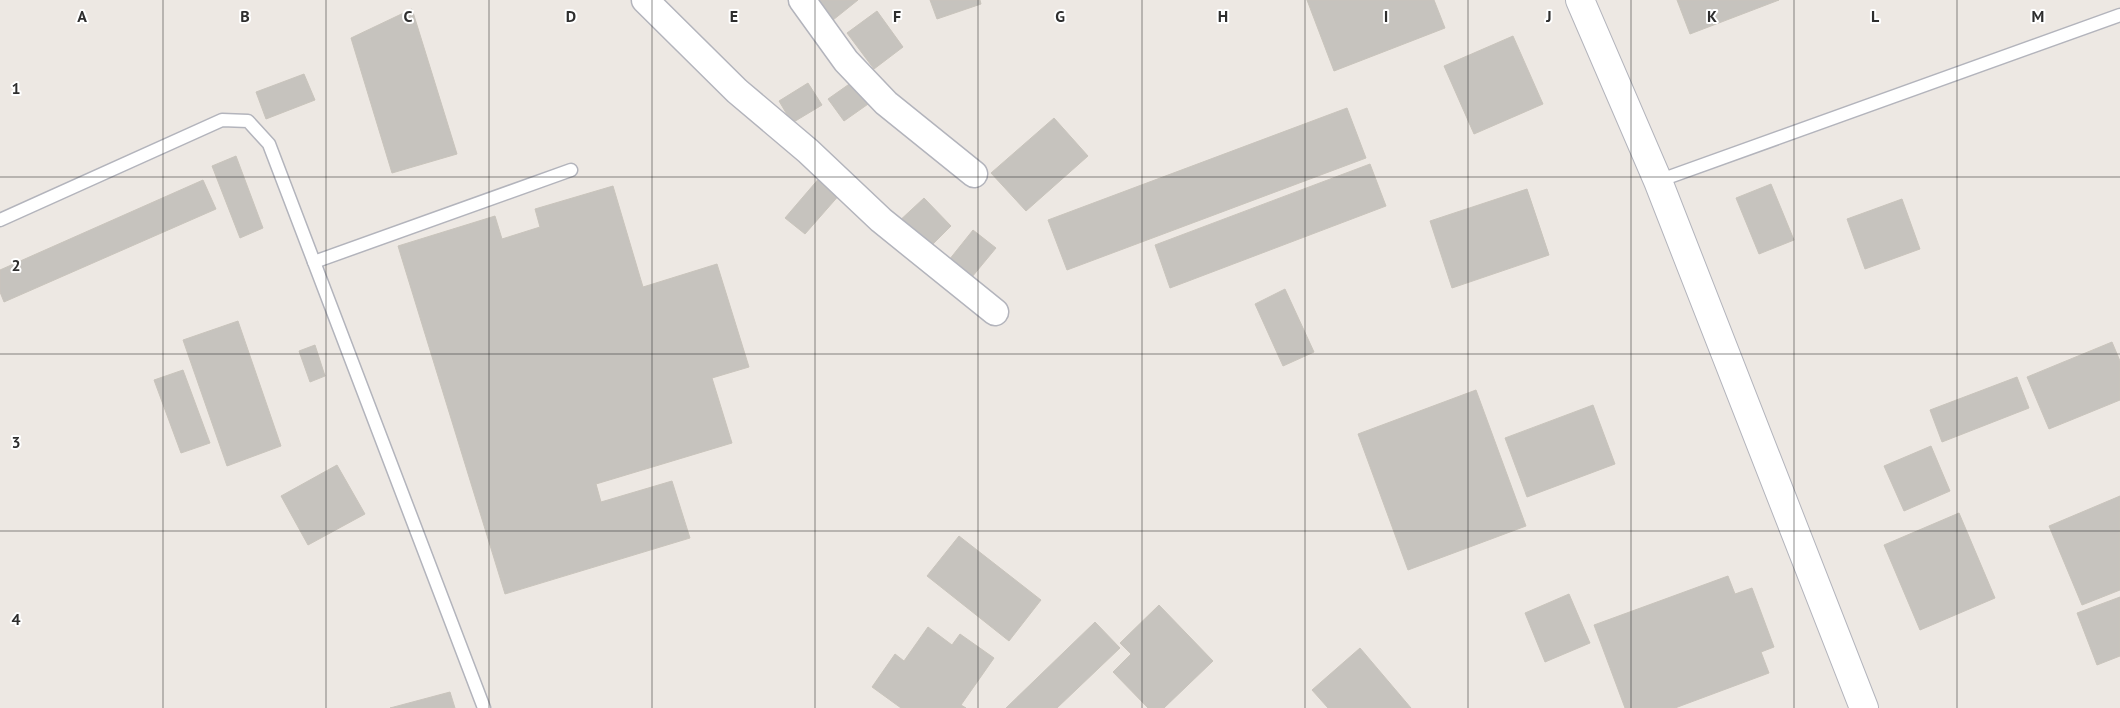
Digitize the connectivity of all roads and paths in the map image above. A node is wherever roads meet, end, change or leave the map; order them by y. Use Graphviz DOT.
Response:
graph roads {
  1 [pos="645,0"];
  2 [pos="802,0"];
  3 [pos="1580,0"];
  4 [pos="2120,15"];
  5 [pos="571,170"];
  6 [pos="974,174"];
  7 [pos="1658,181"];
  8 [pos="0,220"];
  9 [pos="314,262"];
  10 [pos="995,312"];
  11 [pos="484,708"];
  12 [pos="1864,708"];
  1 -- 10 [label="street"];
  2 -- 6 [label="street"];
  3 -- 7 [label="street"];
  4 -- 7 [label="lane"];
  5 -- 9 [label="lane"];
  7 -- 12 [label="street"];
  8 -- 9 [label="lane"];
  9 -- 11 [label="lane"];
}
